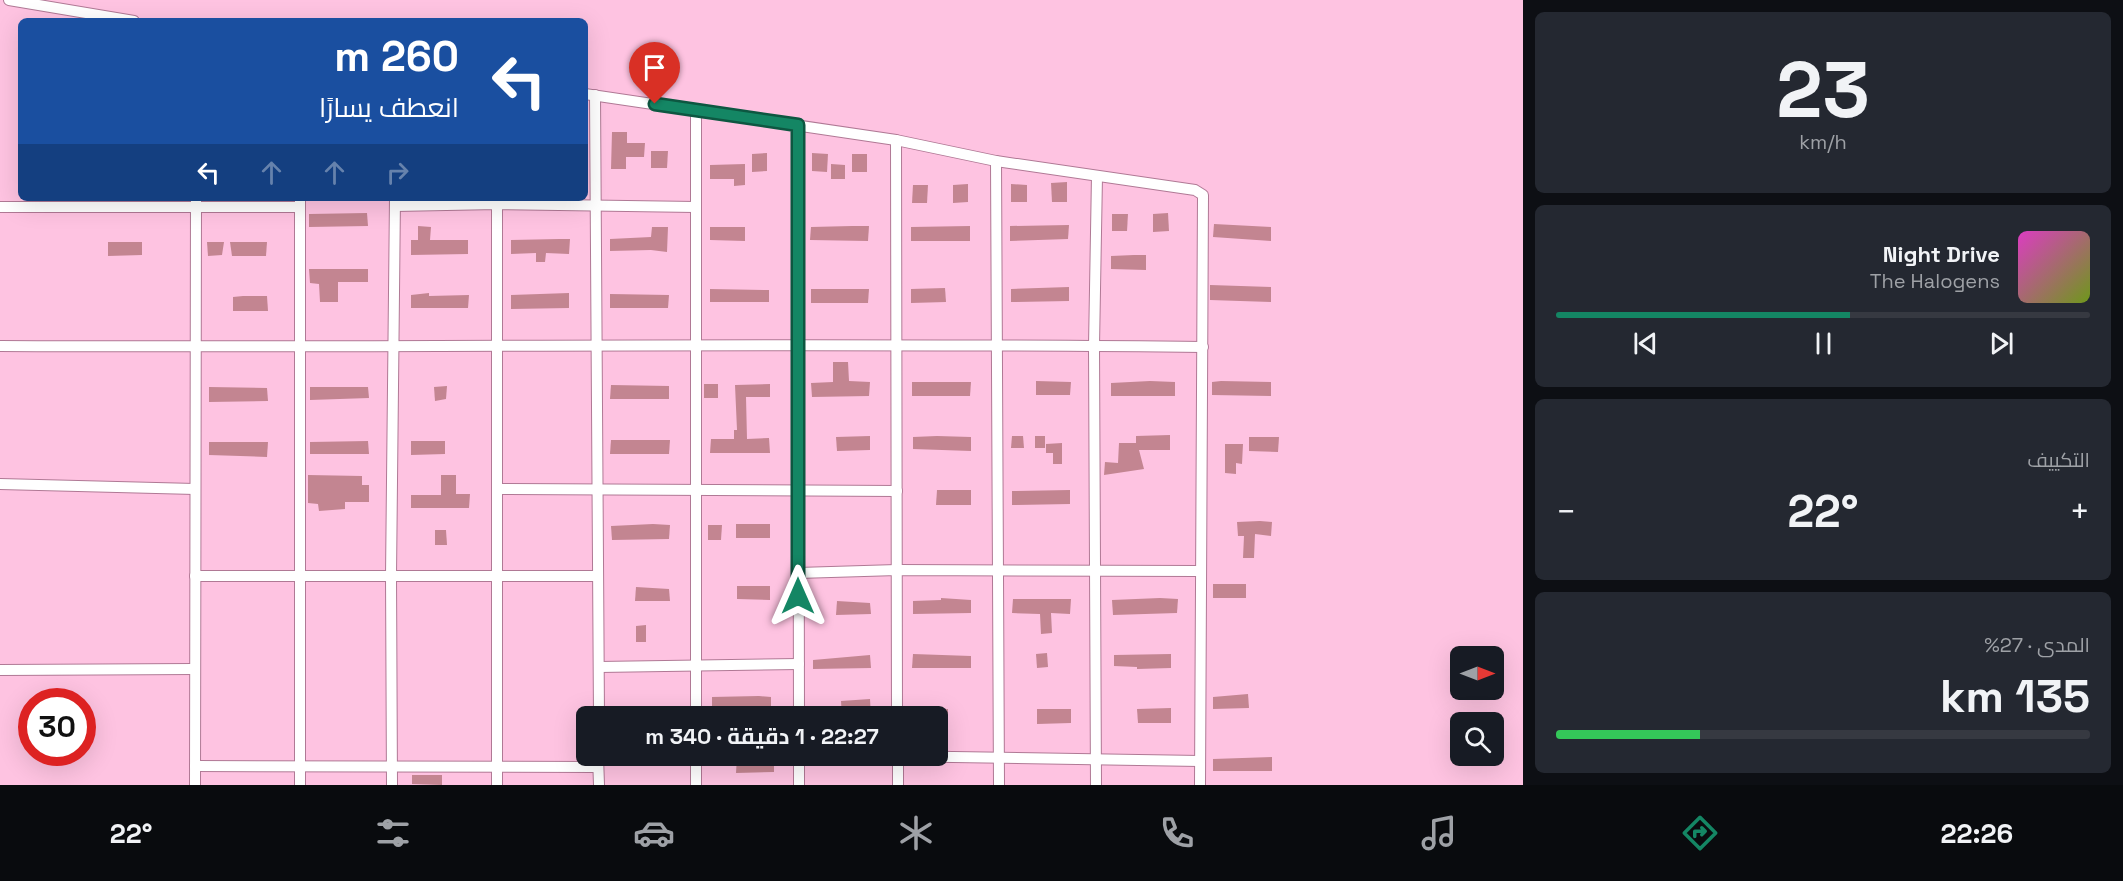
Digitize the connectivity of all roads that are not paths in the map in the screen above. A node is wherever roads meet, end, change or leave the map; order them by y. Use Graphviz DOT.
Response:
graph roads {
  1 [pos="9,0"];
  2 [pos="116,18"];
  3 [pos="590,95"];
  4 [pos="696,110"];
  5 [pos="798,125"];
  6 [pos="896,140"];
  7 [pos="996,161"];
  8 [pos="1097,176"];
  9 [pos="497,201"];
  10 [pos="196,202"];
  11 [pos="395,202"];
  12 [pos="300,203"];
  13 [pos="595,206"];
  14 [pos="0,207"];
  15 [pos="695,207"];
  16 [pos="596,344"];
  17 [pos="695,344"];
  18 [pos="995,344"];
  19 [pos="497,345"];
  20 [pos="796,345"];
  21 [pos="1094,345"];
  22 [pos="0,346"];
  23 [pos="896,346"];
  24 [pos="196,347"];
  25 [pos="394,347"];
  26 [pos="1203,347"];
  27 [pos="300,348"];
  28 [pos="0,484"];
  29 [pos="195,489"];
  30 [pos="497,489"];
  31 [pos="598,489"];
  32 [pos="696,490"];
  33 [pos="798,491"];
  34 [pos="897,491"];
  35 [pos="897,570"];
  36 [pos="997,570"];
  37 [pos="1200,571"];
  38 [pos="1096,572"];
  39 [pos="798,573"];
  40 [pos="195,576"];
  41 [pos="299,576"];
  42 [pos="391,576"];
  43 [pos="497,576"];
  44 [pos="598,576"];
  45 [pos="799,664"];
  46 [pos="696,665"];
  47 [pos="599,667"];
  48 [pos="195,669"];
  49 [pos="0,670"];
  50 [pos="599,706"];
  51 [pos="696,706"];
  52 [pos="799,706"];
  53 [pos="897,706"];
  54 [pos="948,757"];
  55 [pos="999,758"];
  56 [pos="1096,759"];
  57 [pos="1200,761"];
  58 [pos="576,763"];
  59 [pos="195,766"];
  60 [pos="598,766"];
  61 [pos="696,766"];
  62 [pos="799,766"];
  63 [pos="898,766"];
  64 [pos="300,767"];
  65 [pos="392,767"];
  66 [pos="497,768"];
  67 [pos="195,785"];
  68 [pos="300,785"];
  69 [pos="392,785"];
  70 [pos="497,785"];
  71 [pos="598,785"];
  72 [pos="696,785"];
  73 [pos="799,785"];
  74 [pos="898,785"];
  75 [pos="999,785"];
  76 [pos="1096,785"];
  77 [pos="1200,785"];
  1 -- 2 [label="street"];
  3 -- 4 [label="street"];
  3 -- 13 [label="street"];
  4 -- 5 [label="street"];
  4 -- 15 [label="street"];
  5 -- 6 [label="street"];
  5 -- 20 [label="street"];
  6 -- 7 [label="street"];
  6 -- 23 [label="street"];
  7 -- 8 [label="street"];
  7 -- 18 [label="street"];
  8 -- 21 [label="street"];
  8 -- 26 [label="street"];
  9 -- 11 [label="street"];
  9 -- 13 [label="street"];
  9 -- 19 [label="street"];
  10 -- 12 [label="street"];
  10 -- 14 [label="street"];
  10 -- 24 [label="street"];
  11 -- 25 [label="street"];
  12 -- 27 [label="street"];
  13 -- 15 [label="street"];
  13 -- 16 [label="street"];
  15 -- 17 [label="street"];
  16 -- 17 [label="street"];
  16 -- 19 [label="street"];
  16 -- 31 [label="street"];
  17 -- 20 [label="street"];
  17 -- 32 [label="street"];
  18 -- 21 [label="street"];
  18 -- 23 [label="street"];
  18 -- 36 [label="street"];
  19 -- 25 [label="street"];
  19 -- 30 [label="street"];
  20 -- 23 [label="street"];
  20 -- 33 [label="street"];
  21 -- 26 [label="street"];
  21 -- 38 [label="street"];
  22 -- 24 [label="street"];
  23 -- 34 [label="street"];
  24 -- 27 [label="street"];
  24 -- 29 [label="street"];
  25 -- 27 [label="street"];
  25 -- 42 [label="street"];
  26 -- 37 [label="street"];
  27 -- 41 [label="street"];
  28 -- 29 [label="street"];
  29 -- 40 [label="street"];
  30 -- 31 [label="street"];
  30 -- 43 [label="street"];
  31 -- 32 [label="street"];
  31 -- 44 [label="street"];
  32 -- 33 [label="street"];
  32 -- 46 [label="street"];
  33 -- 34 [label="street"];
  33 -- 39 [label="street"];
  34 -- 35 [label="street"];
  35 -- 36 [label="street"];
  35 -- 39 [label="street"];
  35 -- 53 [label="street"];
  36 -- 38 [label="street"];
  36 -- 55 [label="street"];
  37 -- 38 [label="street"];
  37 -- 57 [label="street"];
  38 -- 56 [label="street"];
  39 -- 45 [label="street"];
  40 -- 41 [label="street"];
  40 -- 48 [label="street"];
  41 -- 42 [label="street"];
  41 -- 64 [label="street"];
  42 -- 43 [label="street"];
  42 -- 65 [label="street"];
  43 -- 44 [label="street"];
  43 -- 66 [label="street"];
  44 -- 47 [label="street"];
  45 -- 46 [label="street"];
  45 -- 52 [label="street"];
  46 -- 47 [label="street"];
  46 -- 51 [label="street"];
  47 -- 50 [label="street"];
  48 -- 49 [label="street"];
  48 -- 59 [label="street"];
  54 -- 55 [label="street"];
  55 -- 56 [label="street"];
  55 -- 75 [label="street"];
  56 -- 57 [label="street"];
  56 -- 76 [label="street"];
  57 -- 77 [label="street"];
  58 -- 66 [label="street"];
  59 -- 64 [label="street"];
  59 -- 67 [label="street"];
  60 -- 71 [label="street"];
  61 -- 72 [label="street"];
  62 -- 73 [label="street"];
  63 -- 74 [label="street"];
  64 -- 65 [label="street"];
  64 -- 68 [label="street"];
  65 -- 66 [label="street"];
  65 -- 69 [label="street"];
  66 -- 70 [label="street"];
}
